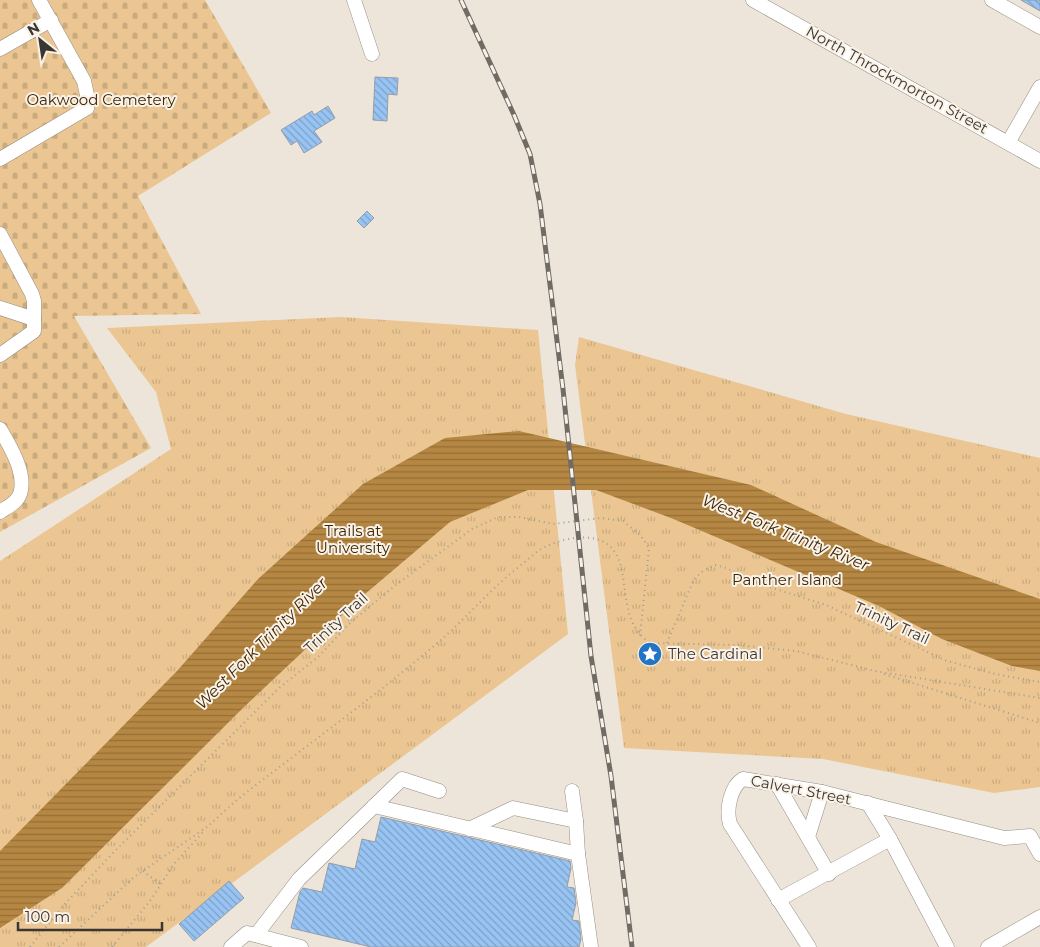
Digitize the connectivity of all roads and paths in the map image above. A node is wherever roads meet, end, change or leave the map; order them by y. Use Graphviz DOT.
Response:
graph roads {
  1 [pos="39,0"];
  2 [pos="354,0"];
  3 [pos="755,0"];
  4 [pos="992,0"];
  5 [pos="51,20"];
  6 [pos="1040,27"];
  7 [pos="0,49"];
  8 [pos="372,54"];
  9 [pos="1040,87"];
  10 [pos="1008,143"];
  11 [pos="0,159"];
  12 [pos="1040,162"];
  13 [pos="0,234"];
  14 [pos="0,308"];
  15 [pos="34,319"];
  16 [pos="0,355"];
  17 [pos="1,434"];
  18 [pos="0,512"];
  19 [pos="640,636"];
  20 [pos="666,643"];
  21 [pos="874,671"];
  22 [pos="1040,682"];
  23 [pos="1040,698"];
  24 [pos="1040,723"];
  25 [pos="777,784"];
  26 [pos="440,791"];
  27 [pos="572,791"];
  28 [pos="822,792"];
  29 [pos="868,803"];
  30 [pos="374,806"];
  31 [pos="576,820"];
  32 [pos="207,827"];
  33 [pos="469,829"];
  34 [pos="808,837"];
  35 [pos="890,839"];
  36 [pos="578,854"];
  37 [pos="1040,854"];
  38 [pos="143,871"];
  39 [pos="829,874"];
  40 [pos="160,884"];
  41 [pos="778,900"];
  42 [pos="1040,917"];
  43 [pos="256,935"];
  44 [pos="30,947"];
  45 [pos="59,947"];
  46 [pos="112,947"];
  47 [pos="231,947"];
  48 [pos="301,947"];
  49 [pos="591,947"];
  50 [pos="810,947"];
  51 [pos="947,947"];
  52 [pos="988,947"];
  1 -- 5 [label="street"];
  2 -- 8 [label="street"];
  3 -- 10 [label="street, North Throckmorton Street"];
  4 -- 6 [label="street"];
  5 -- 7 [label="street"];
  5 -- 11 [label="street"];
  9 -- 10 [label="street"];
  10 -- 12 [label="street, North Throckmorton Street"];
  13 -- 15 [label="street"];
  14 -- 15 [label="street"];
  15 -- 16 [label="street"];
  17 -- 18 [label="street"];
  19 -- 20 [label="path"];
  19 -- 32 [label="path"];
  19 -- 44 [label="path, Trinity Trail"];
  20 -- 21 [label="path"];
  20 -- 22 [label="path, Trinity Trail"];
  21 -- 23 [label="path"];
  21 -- 24 [label="path"];
  25 -- 28 [label="street, Calvert Street"];
  25 -- 34 [label="street"];
  25 -- 41 [label="street, Calvert Street"];
  26 -- 30 [label="street"];
  27 -- 31 [label="street"];
  28 -- 29 [label="street, Calvert Street"];
  28 -- 34 [label="street"];
  29 -- 35 [label="street"];
  29 -- 37 [label="street, Calvert Street"];
  30 -- 33 [label="street"];
  30 -- 43 [label="street"];
  31 -- 33 [label="street"];
  31 -- 36 [label="street"];
  32 -- 38 [label="path"];
  32 -- 40 [label="path"];
  33 -- 36 [label="street"];
  34 -- 39 [label="street"];
  35 -- 39 [label="street"];
  35 -- 51 [label="street"];
  36 -- 49 [label="street"];
  38 -- 40 [label="path"];
  38 -- 45 [label="path"];
  39 -- 41 [label="street"];
  40 -- 46 [label="path"];
  41 -- 50 [label="street, Calvert Street"];
  42 -- 52 [label="street"];
  43 -- 47 [label="street"];
  43 -- 48 [label="street"];
}
